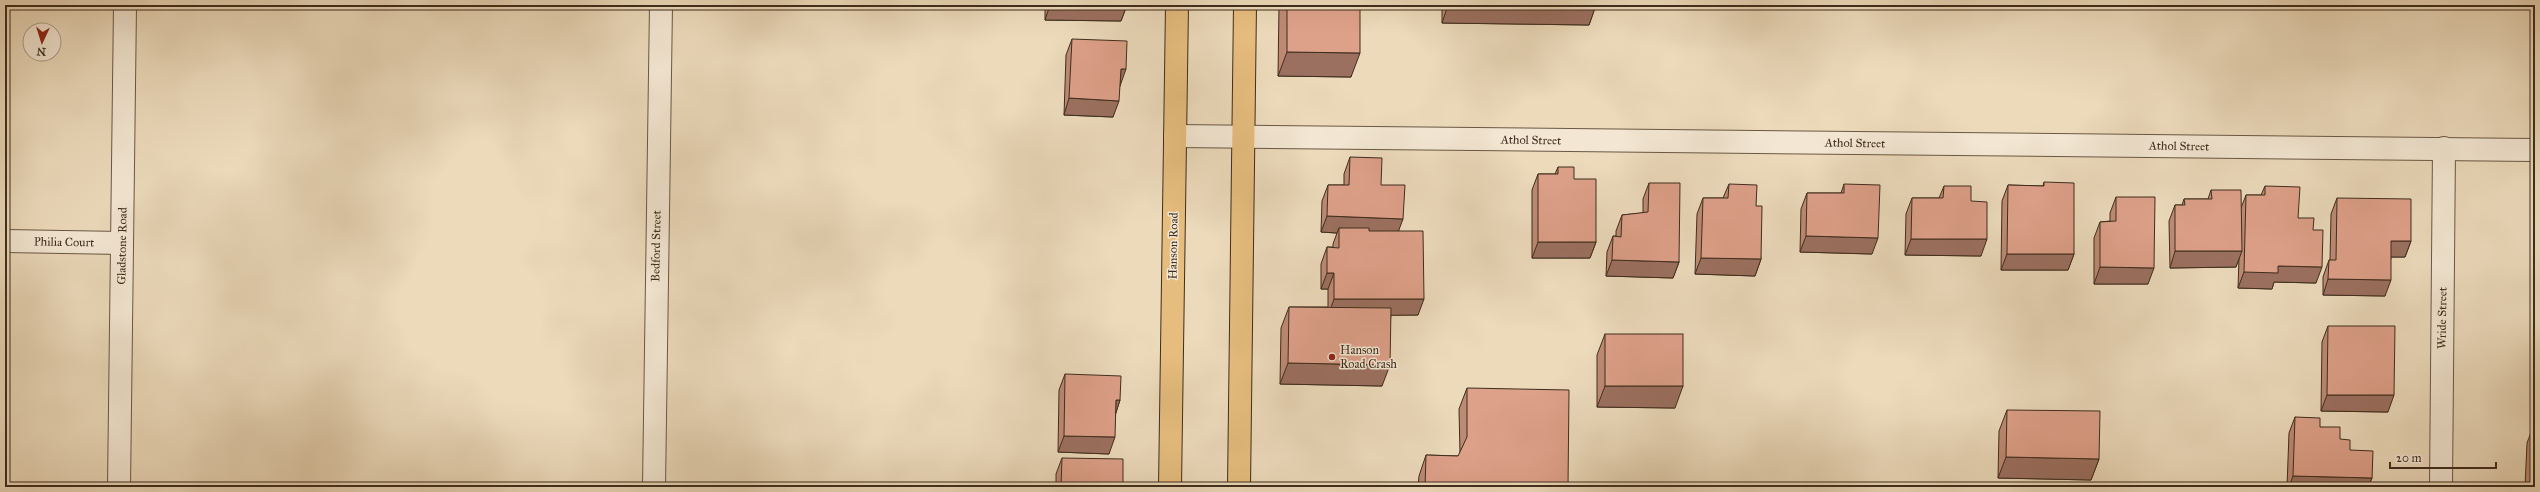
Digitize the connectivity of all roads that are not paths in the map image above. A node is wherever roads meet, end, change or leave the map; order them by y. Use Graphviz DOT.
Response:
graph roads {
  1 [pos="125,5"];
  2 [pos="661,5"];
  3 [pos="1177,5"];
  4 [pos="1245,5"];
  5 [pos="1175,136"];
  6 [pos="1243,137"];
  7 [pos="2444,148"];
  8 [pos="2535,150"];
  9 [pos="5,241"];
  10 [pos="122,243"];
  11 [pos="119,487"];
  12 [pos="654,487"];
  13 [pos="1170,487"];
  14 [pos="1239,487"];
  15 [pos="2441,487"];
  1 -- 10 [label="street, Gladstone Road"];
  2 -- 12 [label="street, Bedford Street"];
  3 -- 5 [label="main road, Hanson Road"];
  4 -- 6 [label="main road"];
  5 -- 6 [label="street, Athol Street"];
  5 -- 13 [label="main road, Hanson Road"];
  6 -- 7 [label="street, Athol Street"];
  6 -- 14 [label="main road"];
  7 -- 8 [label="street, Athol Street"];
  7 -- 15 [label="street, Wride Street"];
  9 -- 10 [label="street, Philia Court"];
  10 -- 11 [label="street, Gladstone Road"];
}
